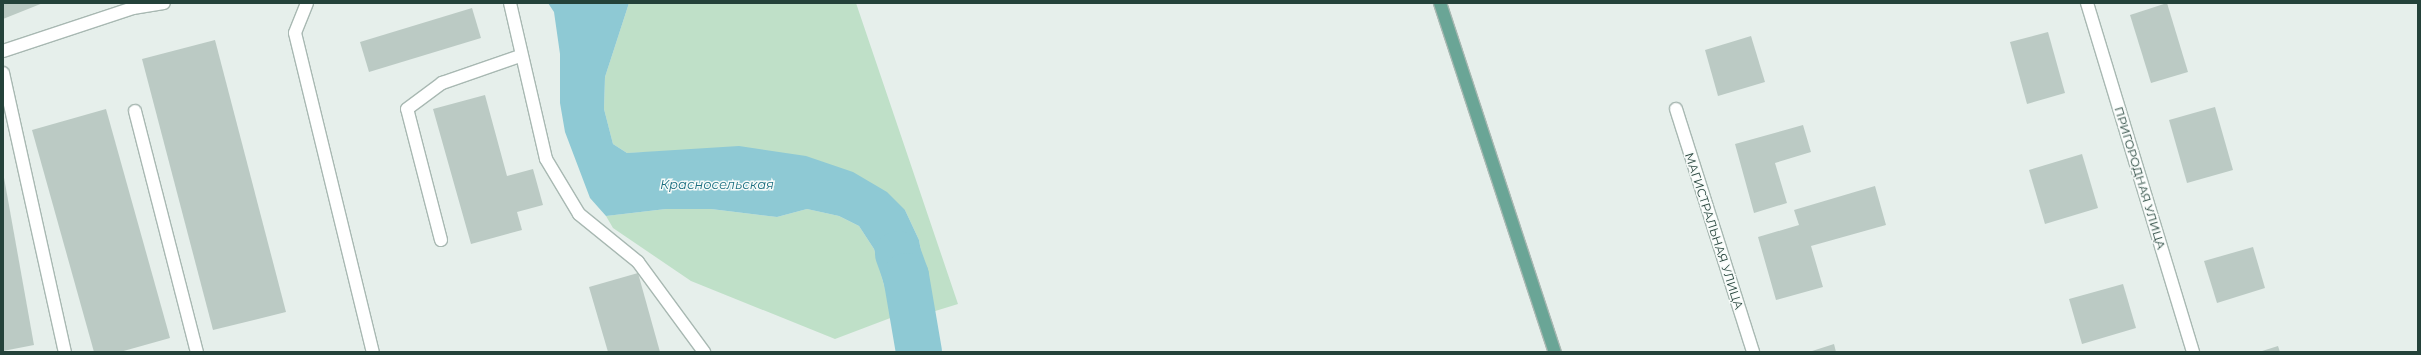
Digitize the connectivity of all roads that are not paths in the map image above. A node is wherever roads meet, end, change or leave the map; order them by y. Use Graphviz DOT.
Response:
graph roads {
  1 [pos="164,3"];
  2 [pos="307,3"];
  3 [pos="510,3"];
  4 [pos="1440,3"];
  5 [pos="2087,3"];
  6 [pos="3,51"];
  7 [pos="520,56"];
  8 [pos="3,74"];
  9 [pos="1676,109"];
  10 [pos="135,110"];
  11 [pos="441,240"];
  12 [pos="65,352"];
  13 [pos="197,352"];
  14 [pos="374,352"];
  15 [pos="704,352"];
  16 [pos="1555,352"];
  17 [pos="1753,352"];
  18 [pos="2193,352"];
  1 -- 6 [label="street"];
  2 -- 14 [label="street"];
  3 -- 7 [label="street"];
  4 -- 16 [label="main road"];
  5 -- 18 [label="street, ПРИГОРОДНАЯ УЛИЦА"];
  7 -- 11 [label="street"];
  7 -- 15 [label="street"];
  8 -- 12 [label="street"];
  9 -- 17 [label="street, МАГИСТРАЛЬНАЯ УЛИЦА"];
  10 -- 13 [label="street"];
}
